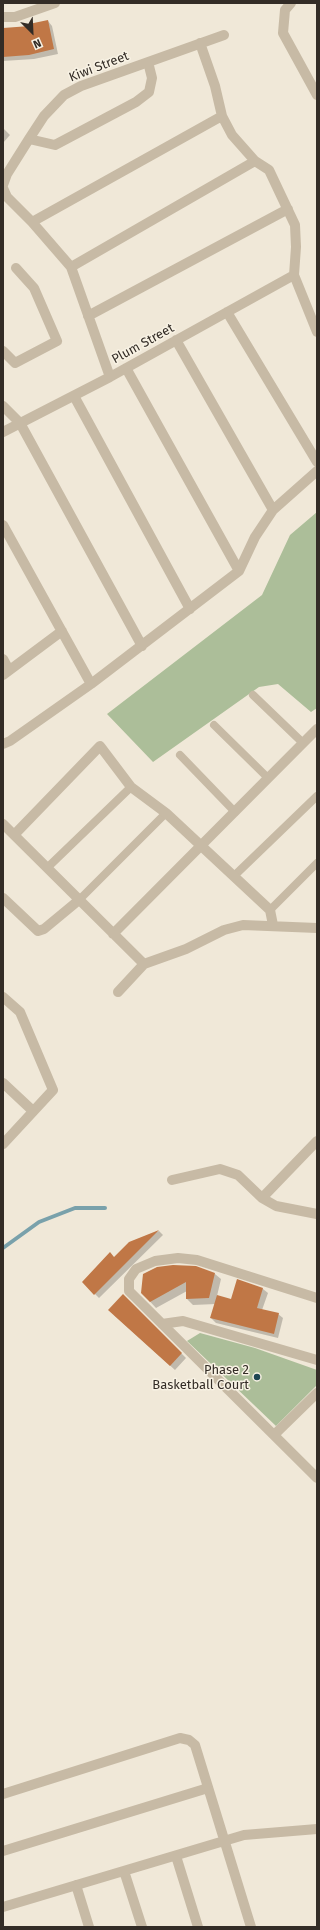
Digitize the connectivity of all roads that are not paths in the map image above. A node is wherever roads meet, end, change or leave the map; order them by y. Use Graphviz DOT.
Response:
graph roads {
  1 [pos="55,3"];
  2 [pos="291,3"];
  3 [pos="3,17"];
  4 [pos="224,35"];
  5 [pos="200,44"];
  6 [pos="148,62"];
  7 [pos="317,95"];
  8 [pos="222,116"];
  9 [pos="29,139"];
  10 [pos="255,161"];
  11 [pos="3,185"];
  12 [pos="3,188"];
  13 [pos="288,209"];
  14 [pos="32,222"];
  15 [pos="72,267"];
  16 [pos="16,268"];
  17 [pos="294,275"];
  18 [pos="227,312"];
  19 [pos="88,316"];
  20 [pos="317,332"];
  21 [pos="176,340"];
  22 [pos="3,351"];
  23 [pos="126,368"];
  24 [pos="110,377"];
  25 [pos="74,396"];
  26 [pos="3,406"];
  27 [pos="20,423"];
  28 [pos="3,432"];
  29 [pos="317,462"];
  30 [pos="317,471"];
  31 [pos="273,510"];
  32 [pos="3,525"];
  33 [pos="239,570"];
  34 [pos="190,609"];
  35 [pos="62,631"];
  36 [pos="142,646"];
  37 [pos="3,658"];
  38 [pos="6,673"];
  39 [pos="91,684"];
  40 [pos="253,695"];
  41 [pos="214,725"];
  42 [pos="317,728"];
  43 [pos="303,742"];
  44 [pos="3,744"];
  45 [pos="180,755"];
  46 [pos="268,778"];
  47 [pos="131,787"];
  48 [pos="317,796"];
  49 [pos="235,812"];
  50 [pos="166,813"];
  51 [pos="3,824"];
  52 [pos="14,834"];
  53 [pos="201,846"];
  54 [pos="317,863"];
  55 [pos="47,868"];
  56 [pos="234,876"];
  57 [pos="3,898"];
  58 [pos="80,900"];
  59 [pos="270,910"];
  60 [pos="273,925"];
  61 [pos="317,928"];
  62 [pos="113,934"];
  63 [pos="144,964"];
  64 [pos="118,992"];
  65 [pos="3,997"];
  66 [pos="3,1083"];
  67 [pos="33,1111"];
  68 [pos="317,1142"];
  69 [pos="3,1144"];
  70 [pos="172,1180"];
  71 [pos="262,1198"];
  72 [pos="317,1214"];
  73 [pos="317,1298"];
  74 [pos="162,1324"];
  75 [pos="317,1360"];
  76 [pos="317,1394"];
  77 [pos="274,1435"];
  78 [pos="317,1478"];
  79 [pos="208,1788"];
  80 [pos="3,1794"];
  81 [pos="317,1829"];
  82 [pos="225,1842"];
  83 [pos="3,1850"];
  84 [pos="176,1856"];
  85 [pos="124,1871"];
  86 [pos="76,1886"];
  87 [pos="3,1907"];
  88 [pos="89,1927"];
  89 [pos="142,1927"];
  90 [pos="198,1927"];
  91 [pos="251,1927"];
  1 -- 3 [label="street"];
  2 -- 7 [label="street"];
  4 -- 5 [label="street, Kiwi Street"];
  5 -- 6 [label="street, Kiwi Street"];
  5 -- 8 [label="street"];
  6 -- 9 [label="street, Kiwi Street"];
  6 -- 9 [label="street"];
  8 -- 10 [label="street"];
  8 -- 14 [label="street"];
  9 -- 11 [label="street, Kiwi Street"];
  10 -- 13 [label="street"];
  10 -- 15 [label="street"];
  12 -- 14 [label="street"];
  13 -- 17 [label="street"];
  13 -- 19 [label="street"];
  14 -- 15 [label="street"];
  15 -- 19 [label="street"];
  16 -- 22 [label="street"];
  17 -- 18 [label="street, Plum Street"];
  17 -- 20 [label="street"];
  18 -- 21 [label="street, Plum Street"];
  18 -- 29 [label="street"];
  19 -- 24 [label="street"];
  21 -- 23 [label="street, Plum Street"];
  21 -- 31 [label="street"];
  23 -- 24 [label="street, Plum Street"];
  23 -- 33 [label="street"];
  24 -- 25 [label="street, Plum Street"];
  25 -- 27 [label="street, Plum Street"];
  25 -- 34 [label="street"];
  26 -- 27 [label="street"];
  27 -- 28 [label="street, Plum Street"];
  27 -- 36 [label="street"];
  30 -- 31 [label="street"];
  31 -- 33 [label="street"];
  32 -- 35 [label="street"];
  33 -- 34 [label="street"];
  34 -- 36 [label="street"];
  35 -- 38 [label="street"];
  35 -- 39 [label="street"];
  36 -- 39 [label="street"];
  37 -- 38 [label="street"];
  39 -- 44 [label="street"];
  40 -- 43 [label="lane"];
  41 -- 46 [label="lane"];
  42 -- 43 [label="street"];
  43 -- 46 [label="street"];
  45 -- 49 [label="lane"];
  46 -- 49 [label="street"];
  47 -- 50 [label="street"];
  47 -- 52 [label="street"];
  47 -- 55 [label="lane"];
  48 -- 56 [label="lane"];
  49 -- 53 [label="street"];
  50 -- 53 [label="street"];
  50 -- 58 [label="lane"];
  51 -- 52 [label="street"];
  52 -- 55 [label="street"];
  53 -- 56 [label="street"];
  53 -- 62 [label="street"];
  54 -- 59 [label="lane"];
  55 -- 58 [label="street"];
  56 -- 59 [label="street"];
  57 -- 58 [label="street"];
  58 -- 62 [label="street"];
  59 -- 60 [label="street"];
  60 -- 61 [label="street"];
  60 -- 63 [label="street"];
  62 -- 63 [label="street"];
  63 -- 64 [label="street"];
  65 -- 67 [label="street"];
  66 -- 67 [label="street"];
  67 -- 69 [label="street"];
  68 -- 71 [label="street"];
  70 -- 71 [label="street"];
  71 -- 72 [label="street"];
  73 -- 74 [label="street"];
  74 -- 75 [label="street"];
  74 -- 77 [label="street"];
  76 -- 77 [label="street"];
  77 -- 78 [label="street"];
  79 -- 80 [label="street"];
  79 -- 82 [label="street"];
  79 -- 83 [label="street"];
  81 -- 82 [label="street"];
  82 -- 84 [label="street"];
  82 -- 91 [label="street"];
  84 -- 85 [label="street"];
  84 -- 90 [label="street"];
  85 -- 86 [label="street"];
  85 -- 89 [label="street"];
  86 -- 87 [label="street"];
  86 -- 88 [label="street"];
}
